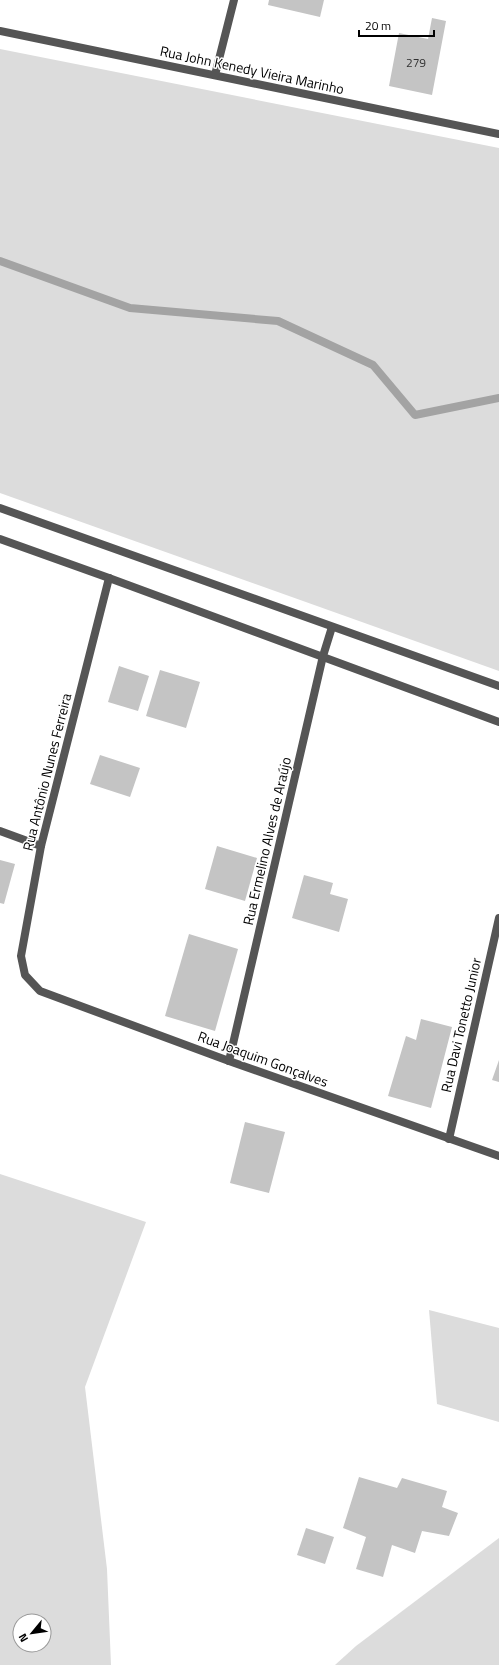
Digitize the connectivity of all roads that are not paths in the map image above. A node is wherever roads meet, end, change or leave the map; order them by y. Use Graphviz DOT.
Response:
graph roads {
  1 [pos="234,0"];
  2 [pos="0,31"];
  3 [pos="215,75"];
  4 [pos="499,134"];
  5 [pos="0,508"];
  6 [pos="0,539"];
  7 [pos="109,578"];
  8 [pos="332,627"];
  9 [pos="323,656"];
  10 [pos="499,686"];
  11 [pos="499,722"];
  12 [pos="0,831"];
  13 [pos="41,846"];
  14 [pos="499,918"];
  15 [pos="25,975"];
  16 [pos="229,1061"];
  17 [pos="449,1138"];
  18 [pos="499,1156"];
  1 -- 3 [label="street"];
  2 -- 3 [label="street, Rua John Kenedy Vieira Marinho"];
  3 -- 4 [label="street, Rua John Kenedy Vieira Marinho"];
  5 -- 8 [label="street"];
  6 -- 7 [label="street"];
  7 -- 9 [label="street"];
  7 -- 13 [label="street, Rua Antônio Nunes Ferreira"];
  8 -- 9 [label="street, Rua Ermelino Alves de Araújo"];
  8 -- 10 [label="street"];
  9 -- 11 [label="street"];
  9 -- 16 [label="street, Rua Ermelino Alves de Araújo"];
  12 -- 13 [label="street"];
  13 -- 15 [label="street, Rua Antônio Nunes Ferreira"];
  14 -- 17 [label="street, Rua Davi Tonetto Junior"];
  15 -- 16 [label="street, Rua Joaquim Gonçalves"];
  16 -- 17 [label="street, Rua Joaquim Gonçalves"];
  17 -- 18 [label="street, Rua Joaquim Gonçalves"];
}
